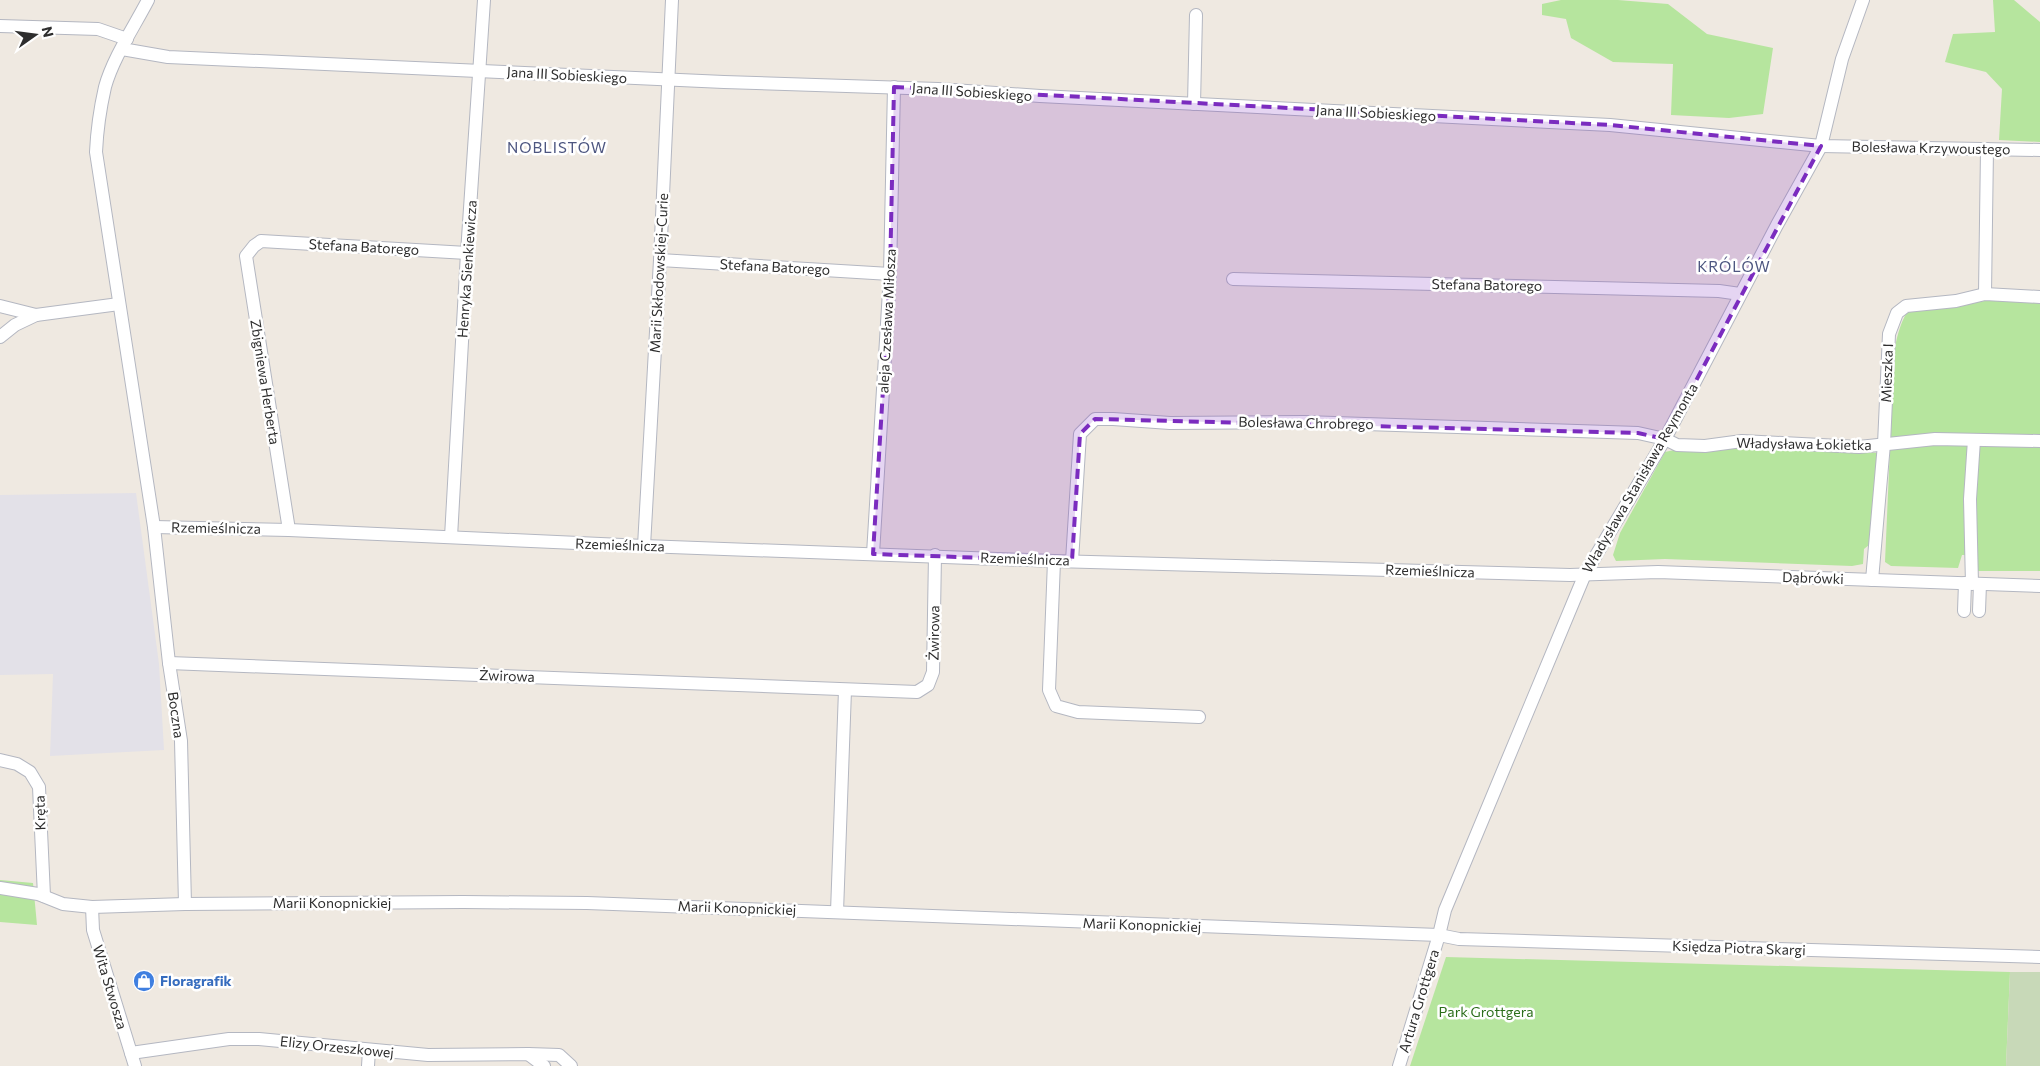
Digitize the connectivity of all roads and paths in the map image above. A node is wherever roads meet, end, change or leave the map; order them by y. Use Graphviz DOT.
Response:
graph roads {
  1 [pos="148,0"];
  2 [pos="484,0"];
  3 [pos="672,0"];
  4 [pos="1863,0"];
  5 [pos="1196,15"];
  6 [pos="0,26"];
  7 [pos="124,44"];
  8 [pos="480,71"];
  9 [pos="668,80"];
  10 [pos="894,88"];
  11 [pos="1194,104"];
  12 [pos="1821,146"];
  13 [pos="1987,149"];
  14 [pos="2040,150"];
  15 [pos="261,240"];
  16 [pos="467,253"];
  17 [pos="660,260"];
  18 [pos="890,274"];
  19 [pos="1233,279"];
  20 [pos="1740,294"];
  21 [pos="1986,294"];
  22 [pos="2040,297"];
  23 [pos="119,304"];
  24 [pos="0,306"];
  25 [pos="36,315"];
  26 [pos="0,337"];
  27 [pos="1665,439"];
  28 [pos="1974,440"];
  29 [pos="2040,441"];
  30 [pos="1884,444"];
  31 [pos="154,527"];
  32 [pos="289,530"];
  33 [pos="451,537"];
  34 [pos="644,546"];
  35 [pos="873,554"];
  36 [pos="935,555"];
  37 [pos="1054,561"];
  38 [pos="1072,561"];
  39 [pos="1585,574"];
  40 [pos="1872,580"];
  41 [pos="1972,584"];
  42 [pos="2040,586"];
  43 [pos="1964,611"];
  44 [pos="1980,611"];
  45 [pos="168,663"];
  46 [pos="845,690"];
  47 [pos="1199,717"];
  48 [pos="0,760"];
  49 [pos="0,888"];
  50 [pos="44,892"];
  51 [pos="186,904"];
  52 [pos="92,906"];
  53 [pos="837,912"];
  54 [pos="1439,936"];
  55 [pos="2040,957"];
  56 [pos="369,1050"];
  57 [pos="131,1053"];
  58 [pos="528,1054"];
  59 [pos="135,1066"];
  60 [pos="368,1066"];
  61 [pos="544,1066"];
  62 [pos="571,1066"];
  63 [pos="1398,1066"];
  1 -- 7 [label="street, Rzemieślnicza"];
  2 -- 8 [label="street, Henryka Sienkiewicza"];
  3 -- 9 [label="street, Marii Skłodowskiej-Curie"];
  4 -- 12 [label="street, Władysława Stanisława Reymonta"];
  5 -- 11 [label="street"];
  6 -- 7 [label="street, Jana III Sobieskiego"];
  7 -- 8 [label="street, Jana III Sobieskiego"];
  7 -- 23 [label="street, Rzemieślnicza"];
  8 -- 9 [label="street, Jana III Sobieskiego"];
  8 -- 16 [label="street, Henryka Sienkiewicza"];
  9 -- 10 [label="street, Jana III Sobieskiego"];
  9 -- 17 [label="street, Marii Skłodowskiej-Curie"];
  10 -- 11 [label="street, Jana III Sobieskiego"];
  10 -- 18 [label="street, aleja Czesława Miłosza"];
  11 -- 12 [label="street, Jana III Sobieskiego"];
  12 -- 13 [label="street, Bolesława Krzywoustego"];
  12 -- 20 [label="street, Władysława Stanisława Reymonta"];
  13 -- 14 [label="street, Bolesława Krzywoustego"];
  13 -- 21 [label="street"];
  15 -- 16 [label="street, Stefana Batorego"];
  15 -- 32 [label="street, Zbigniewa Herberta"];
  16 -- 33 [label="street, Henryka Sienkiewicza"];
  17 -- 18 [label="street, Stefana Batorego"];
  17 -- 34 [label="street, Marii Skłodowskiej-Curie"];
  18 -- 35 [label="street, aleja Czesława Miłosza"];
  19 -- 20 [label="street, Stefana Batorego"];
  20 -- 27 [label="street, Władysława Stanisława Reymonta"];
  21 -- 22 [label="street, Mieszka I"];
  21 -- 30 [label="street, Mieszka I"];
  23 -- 25 [label="street"];
  23 -- 31 [label="street, Rzemieślnicza"];
  24 -- 25 [label="street"];
  25 -- 26 [label="street"];
  27 -- 30 [label="street, Władysława Łokietka"];
  27 -- 38 [label="street, Bolesława Chrobrego"];
  27 -- 39 [label="street, Władysława Stanisława Reymonta"];
  28 -- 29 [label="street, Władysława Łokietka"];
  28 -- 30 [label="street, Władysława Łokietka"];
  28 -- 41 [label="street"];
  30 -- 40 [label="street, Mieszka I"];
  31 -- 32 [label="street, Rzemieślnicza"];
  31 -- 45 [label="street, Boczna"];
  32 -- 33 [label="street, Rzemieślnicza"];
  33 -- 34 [label="street, Rzemieślnicza"];
  34 -- 35 [label="street, Rzemieślnicza"];
  35 -- 36 [label="street, Rzemieślnicza"];
  36 -- 37 [label="street, Rzemieślnicza"];
  36 -- 46 [label="street, Żwirowa"];
  37 -- 38 [label="street, Rzemieślnicza"];
  37 -- 47 [label="street"];
  38 -- 39 [label="street, Rzemieślnicza"];
  39 -- 40 [label="street, Dąbrówki"];
  39 -- 54 [label="street, Władysława Stanisława Reymonta"];
  40 -- 41 [label="street, Dąbrówki"];
  41 -- 42 [label="street, Dąbrówki"];
  41 -- 43 [label="street"];
  41 -- 44 [label="street"];
  45 -- 46 [label="street, Żwirowa"];
  45 -- 51 [label="street, Boczna"];
  46 -- 53 [label="street"];
  48 -- 50 [label="street, Kręta"];
  49 -- 50 [label="street, Marii Konopnickiej"];
  50 -- 52 [label="street, Marii Konopnickiej"];
  51 -- 52 [label="street, Marii Konopnickiej"];
  51 -- 53 [label="street, Marii Konopnickiej"];
  52 -- 57 [label="street, Wita Stwosza"];
  53 -- 54 [label="street, Marii Konopnickiej"];
  54 -- 55 [label="street, Księdza Piotra Skargi"];
  54 -- 63 [label="street, Artura Grottgera"];
  56 -- 57 [label="street, Elizy Orzeszkowej"];
  56 -- 58 [label="street, Elizy Orzeszkowej"];
  56 -- 60 [label="street"];
  57 -- 59 [label="street, Wita Stwosza"];
  58 -- 61 [label="street"];
  58 -- 62 [label="street, Elizy Orzeszkowej"];
}
